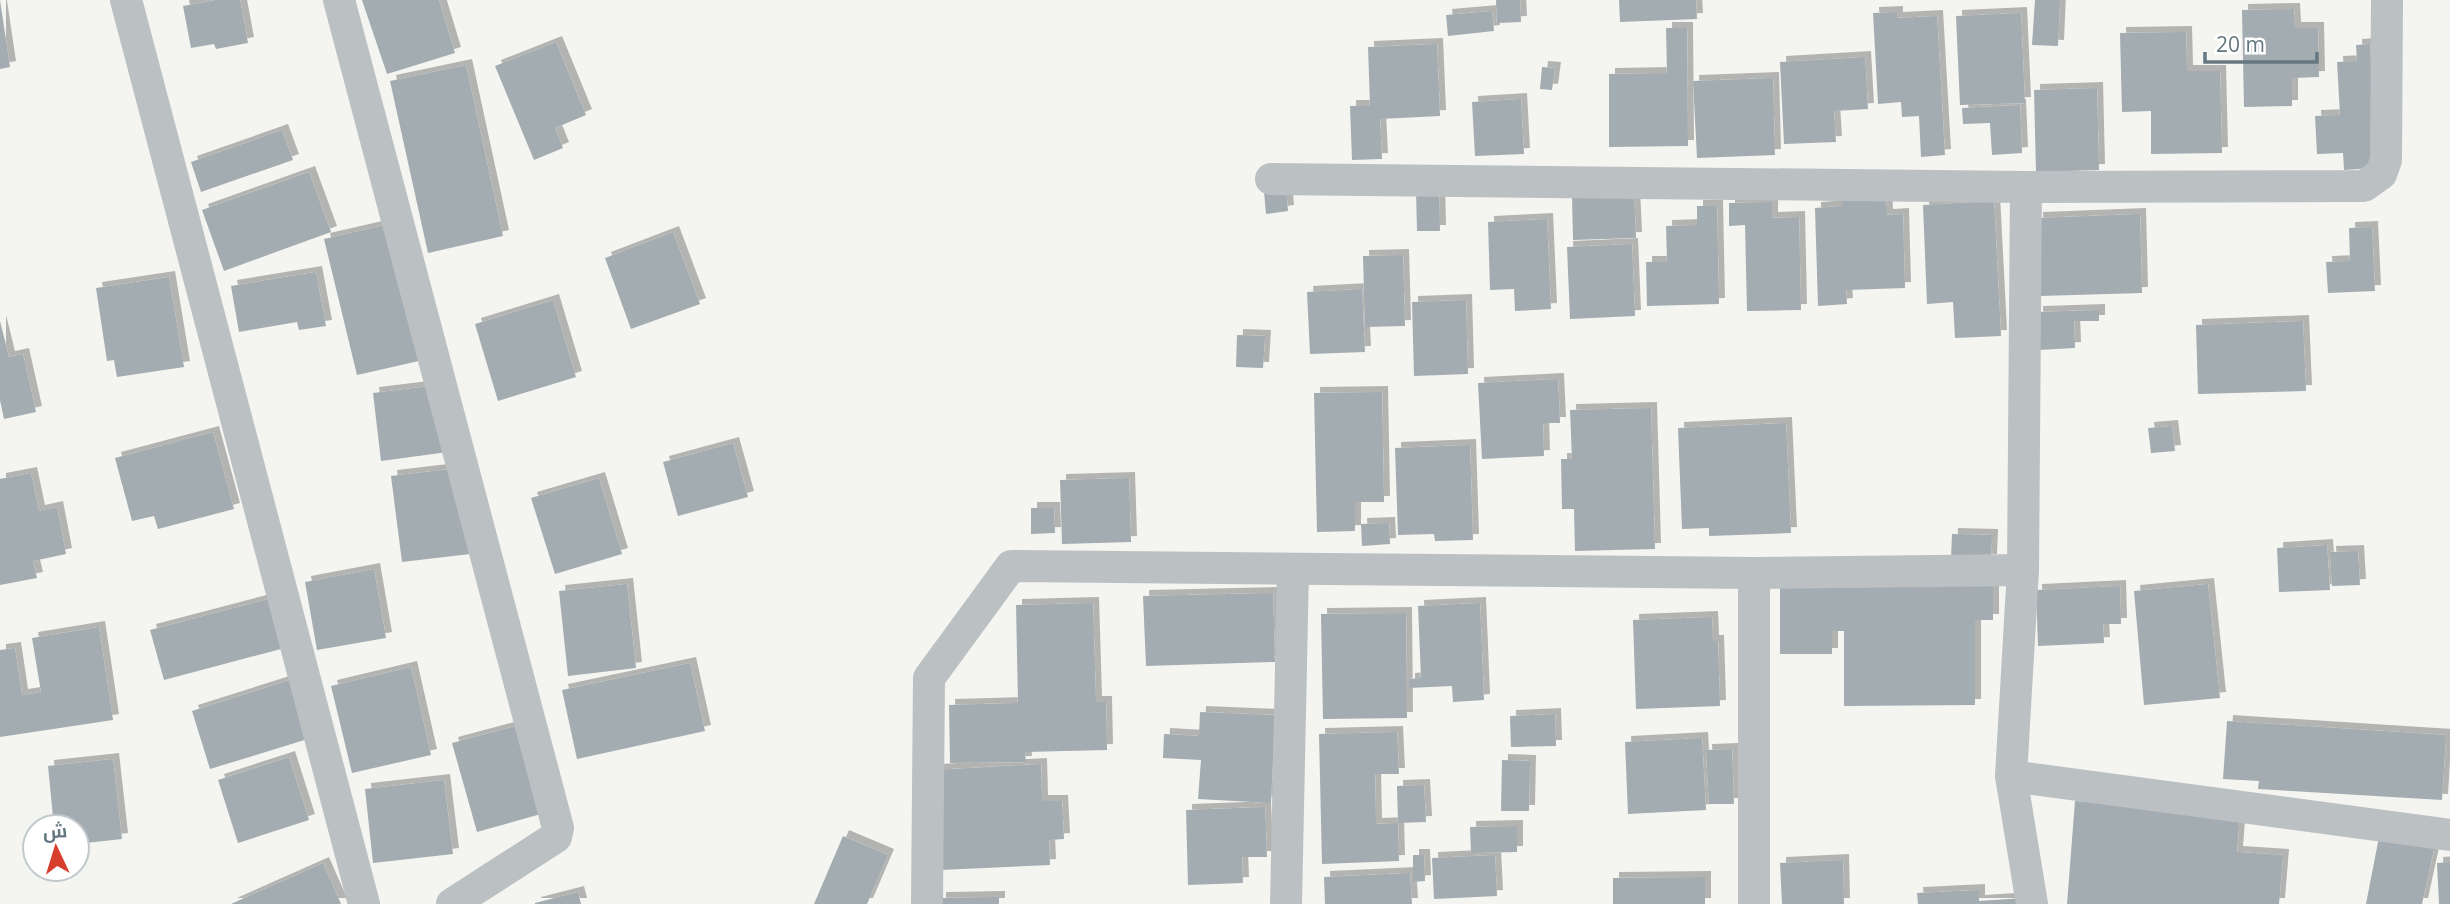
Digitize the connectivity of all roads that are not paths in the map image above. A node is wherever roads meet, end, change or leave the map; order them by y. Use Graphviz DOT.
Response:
graph roads {
  1 [pos="126,0"];
  2 [pos="339,0"];
  3 [pos="2387,0"];
  4 [pos="1271,180"];
  5 [pos="2026,187"];
  6 [pos="1293,569"];
  7 [pos="2023,570"];
  8 [pos="1754,573"];
  9 [pos="2011,776"];
  10 [pos="2450,835"];
  11 [pos="364,904"];
  12 [pos="452,904"];
  13 [pos="927,904"];
  14 [pos="1286,904"];
  15 [pos="1754,904"];
  16 [pos="2032,904"];
  1 -- 11 [label="street"];
  2 -- 12 [label="street"];
  3 -- 5 [label="street"];
  4 -- 5 [label="street"];
  5 -- 7 [label="street"];
  6 -- 8 [label="street"];
  6 -- 13 [label="street"];
  6 -- 14 [label="street"];
  7 -- 8 [label="street"];
  7 -- 9 [label="street"];
  8 -- 15 [label="street"];
  9 -- 10 [label="street"];
  9 -- 16 [label="street"];
}
